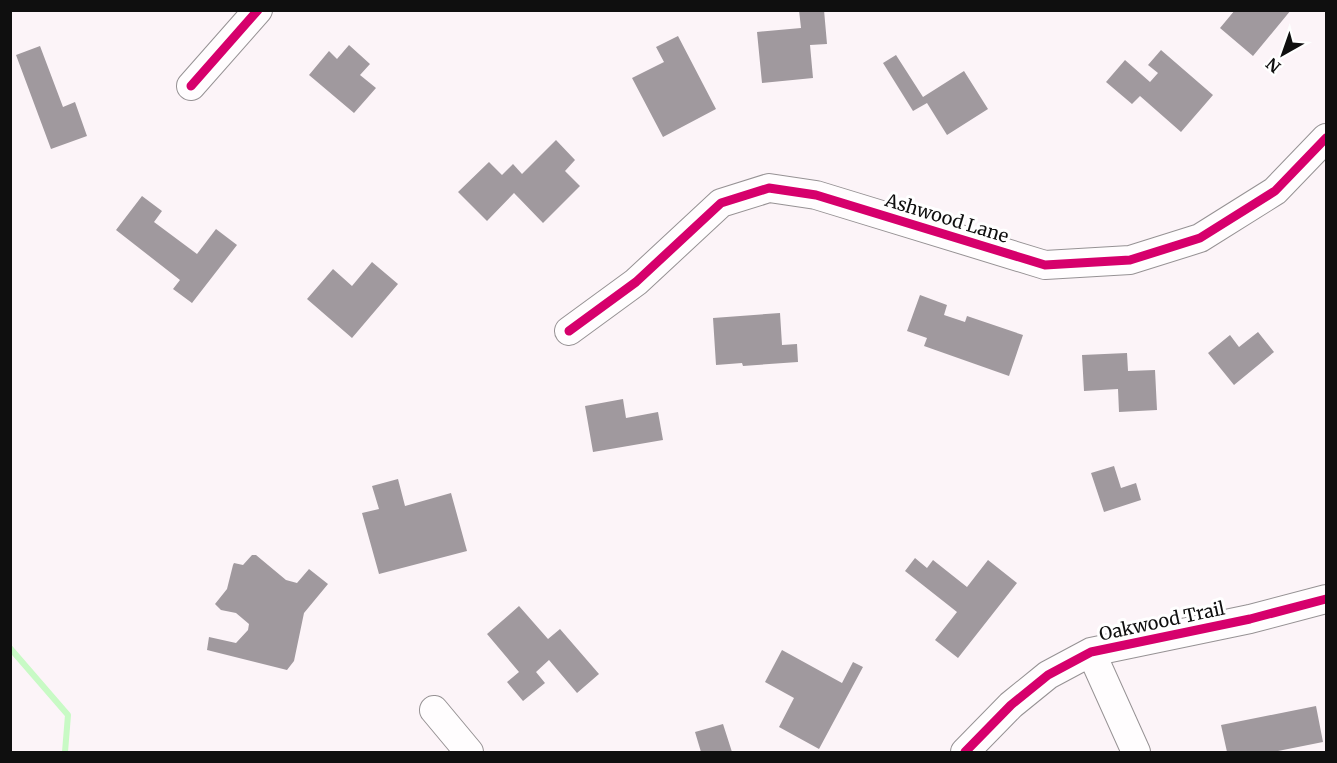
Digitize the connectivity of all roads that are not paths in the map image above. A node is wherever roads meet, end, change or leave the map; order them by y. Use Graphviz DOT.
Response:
graph roads {
  1 [pos="258,10"];
  2 [pos="191,86"];
  3 [pos="1326,138"];
  4 [pos="569,331"];
  5 [pos="1326,599"];
  6 [pos="1091,652"];
  7 [pos="434,710"];
  8 [pos="469,753"];
  9 [pos="965,753"];
  10 [pos="1136,753"];
  1 -- 2 [label="street"];
  3 -- 4 [label="street, Ashwood Lane"];
  5 -- 6 [label="street, Oakwood Trail"];
  6 -- 9 [label="street, Oakwood Trail"];
  6 -- 10 [label="street"];
  7 -- 8 [label="street"];
}
